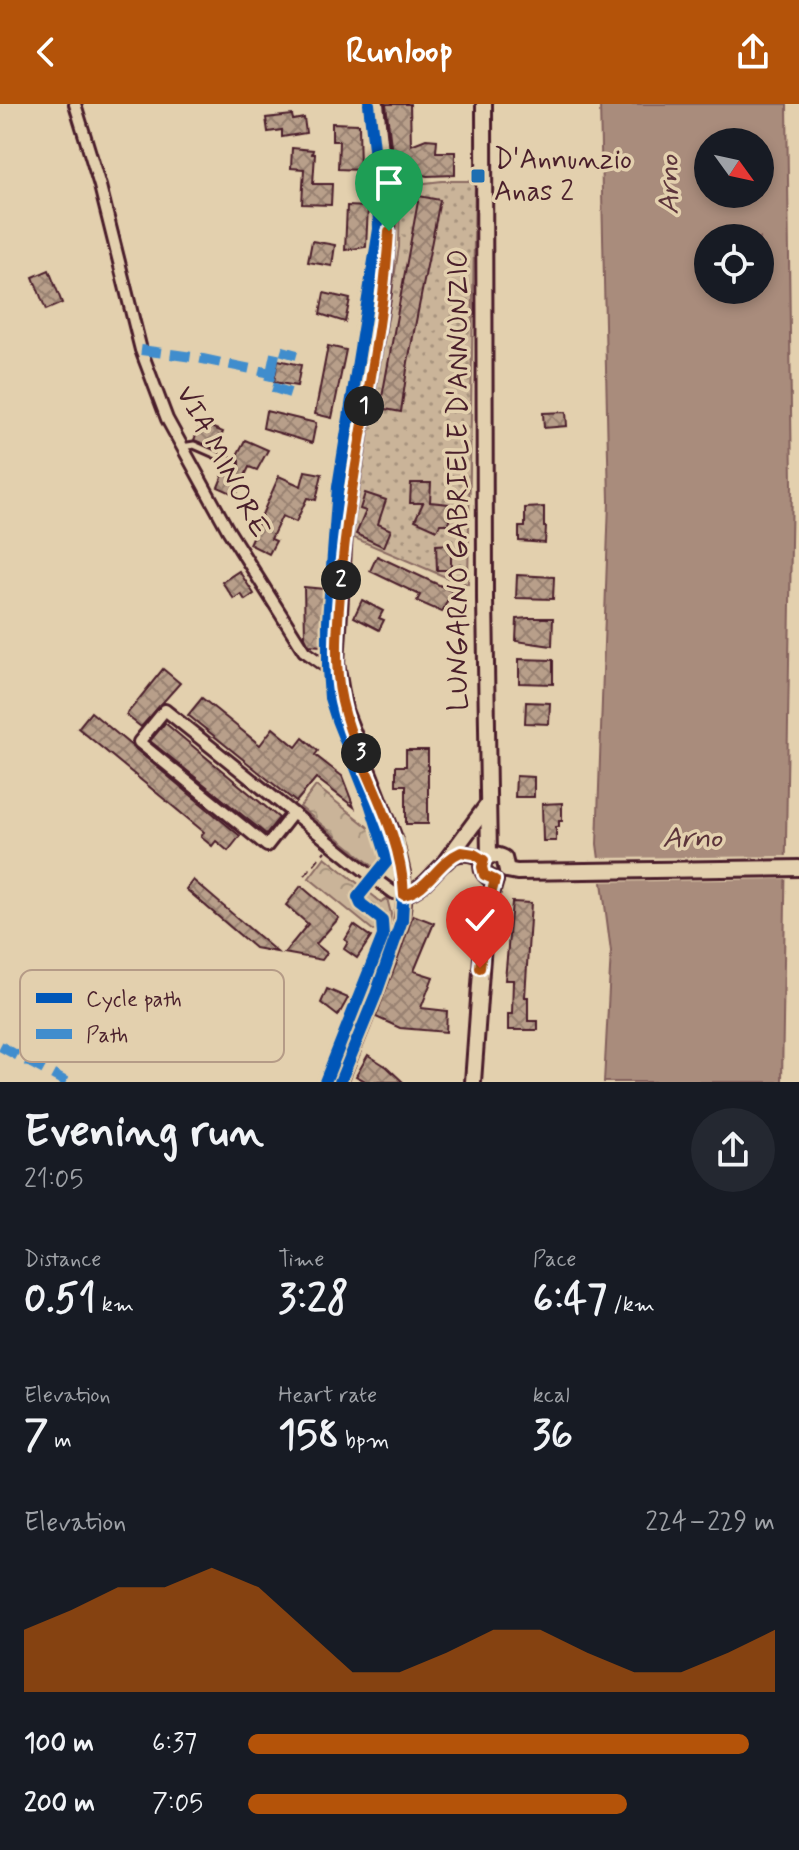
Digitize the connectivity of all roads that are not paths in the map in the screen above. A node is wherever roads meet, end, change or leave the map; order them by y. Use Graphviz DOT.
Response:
graph roads {
  1 [pos="75,104"];
  2 [pos="370,104"];
  3 [pos="377,104"];
  4 [pos="484,104"];
  5 [pos="181,448"];
  6 [pos="235,463"];
  7 [pos="338,675"];
  8 [pos="486,807"];
  9 [pos="293,813"];
  10 [pos="486,858"];
  11 [pos="446,861"];
  12 [pos="799,868"];
  13 [pos="501,875"];
  14 [pos="404,895"];
  15 [pos="340,1082"];
  16 [pos="473,1082"];
  1 -- 5 [label="street, VIA MINORE"];
  2 -- 3 [label="lane"];
  3 -- 7 [label="street"];
  4 -- 8 [label="main road, LUNGARNO GABRIELE D'ANNUNZIO"];
  5 -- 6 [label="lane"];
  5 -- 7 [label="street, VIA MINORE"];
  7 -- 14 [label="street"];
  8 -- 10 [label="main road, LUNGARNO GABRIELE D'ANNUNZIO"];
  8 -- 11 [label="main road"];
  9 -- 9 [label="street"];
  9 -- 14 [label="street"];
  10 -- 11 [label="street"];
  10 -- 13 [label="main road"];
  10 -- 13 [label="main road"];
  11 -- 14 [label="street"];
  12 -- 13 [label="main road"];
  13 -- 16 [label="main road"];
  14 -- 15 [label="street"];
}
